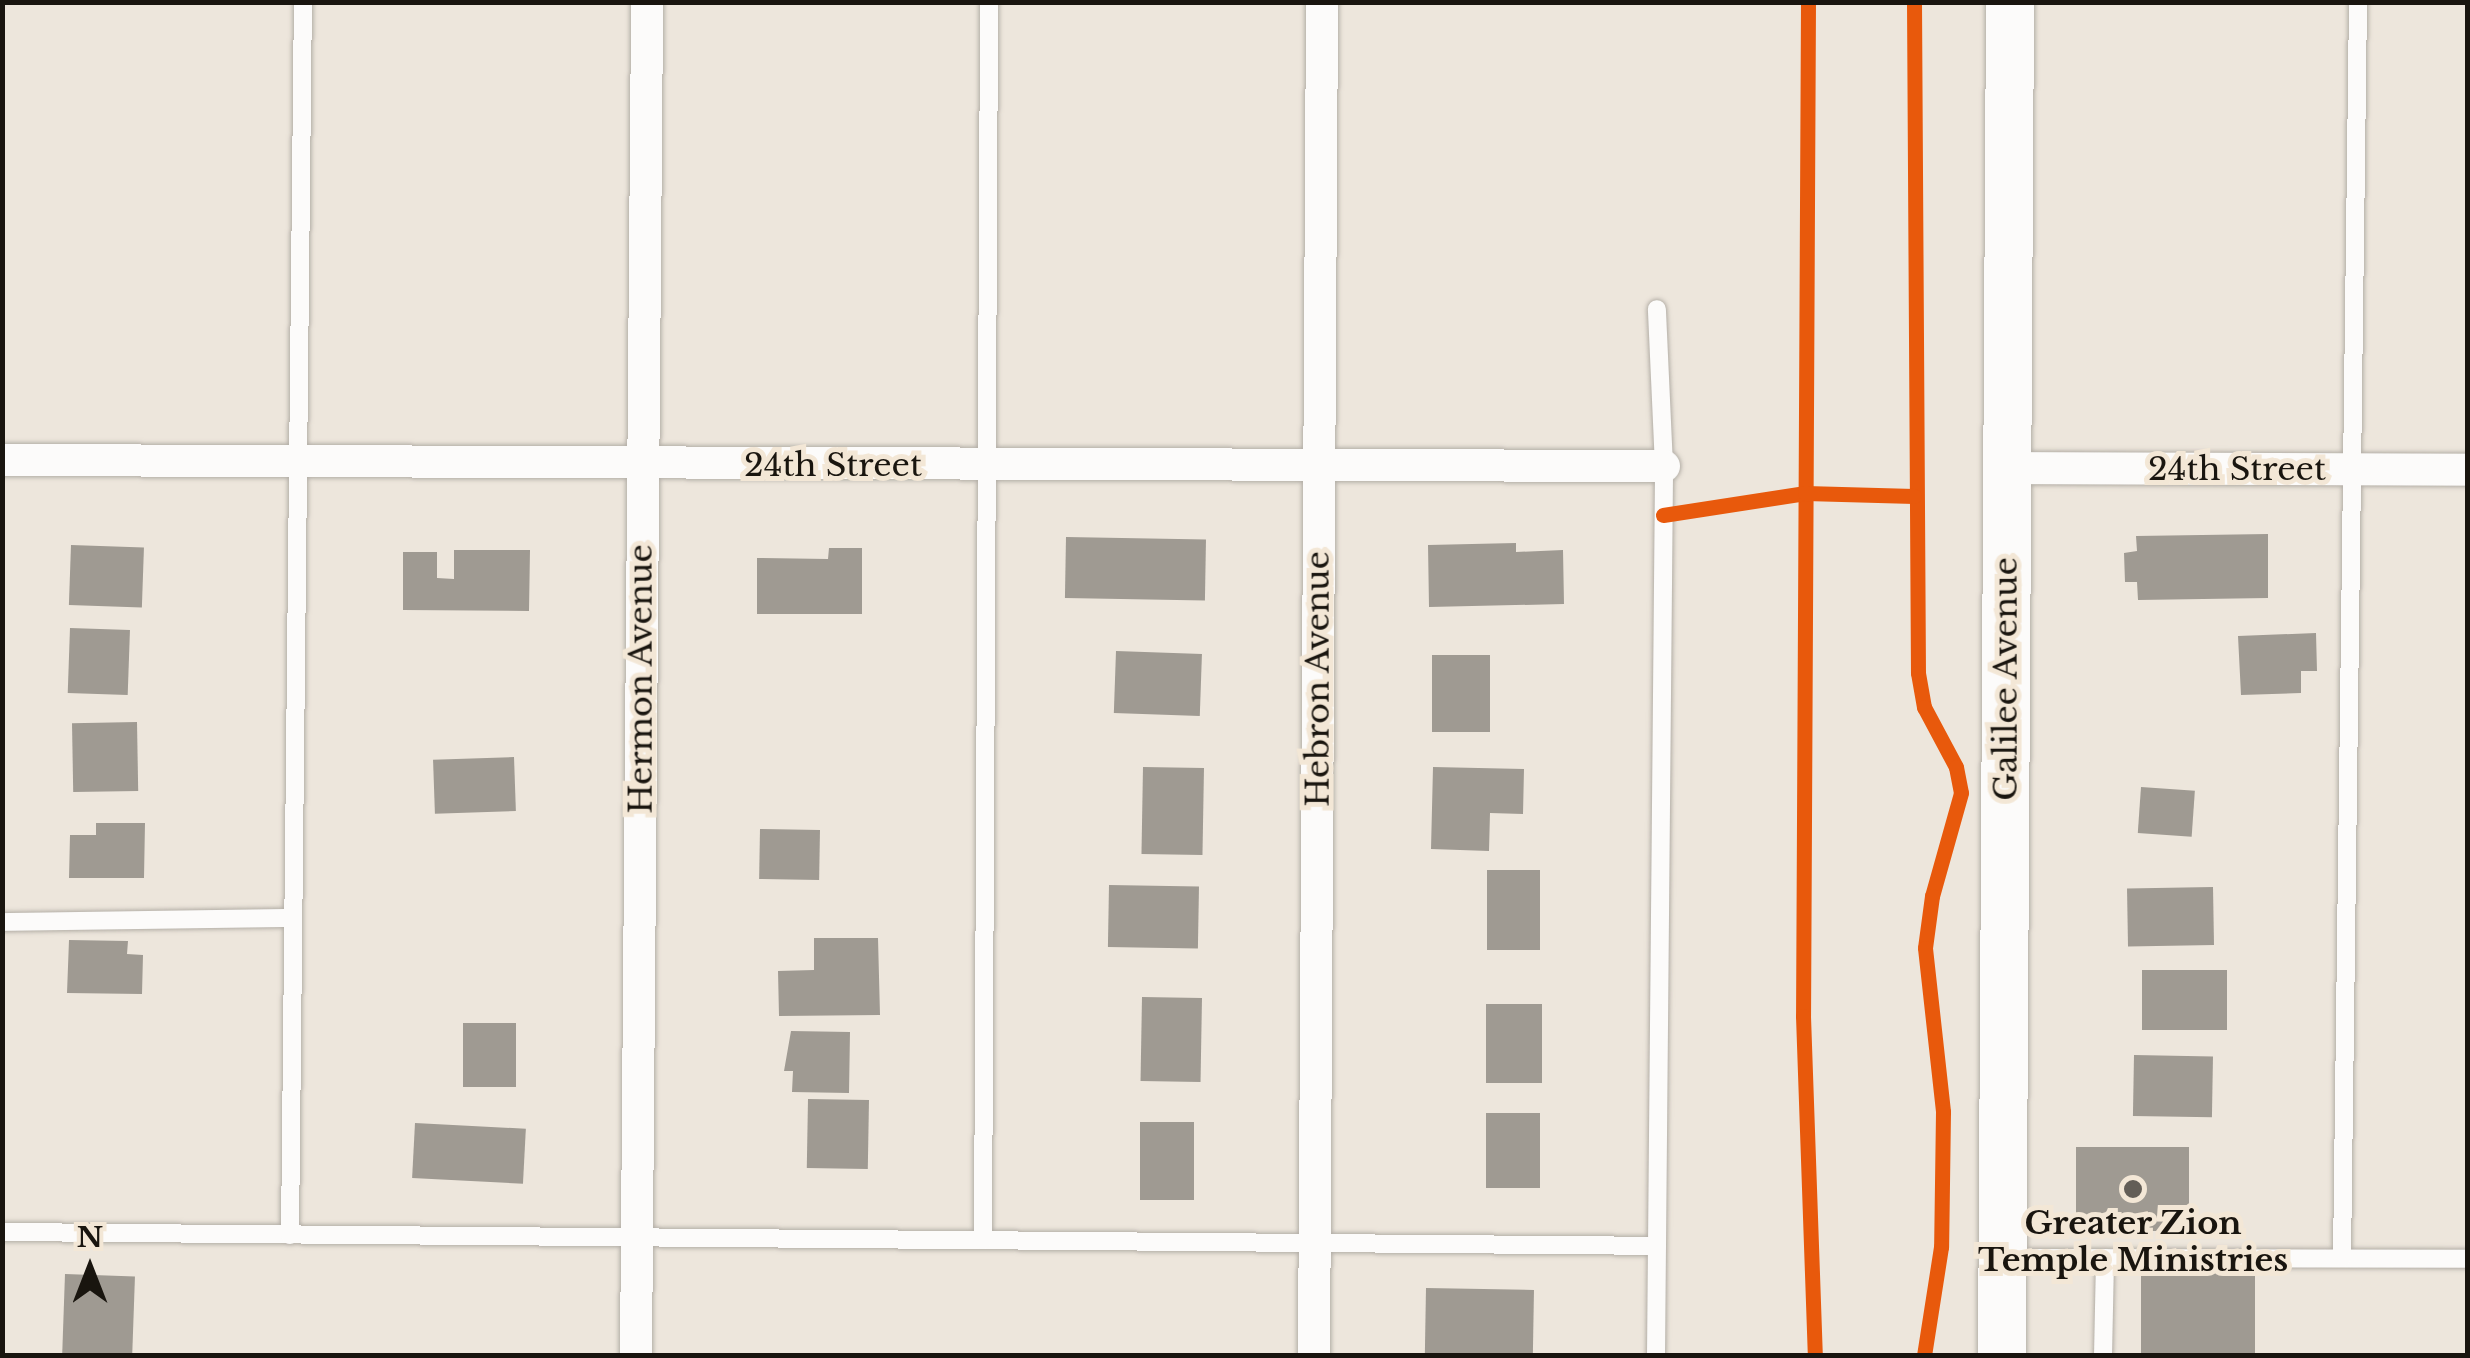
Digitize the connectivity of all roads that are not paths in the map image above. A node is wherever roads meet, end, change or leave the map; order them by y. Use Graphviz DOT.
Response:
graph roads {
  1 [pos="303,2"];
  2 [pos="647,2"];
  3 [pos="990,2"];
  4 [pos="1322,2"];
  5 [pos="2010,2"];
  6 [pos="2358,2"];
  7 [pos="1657,309"];
  8 [pos="2,460"];
  9 [pos="298,462"];
  10 [pos="643,464"];
  11 [pos="987,466"];
  12 [pos="1664,466"];
  13 [pos="1320,467"];
  14 [pos="2008,468"];
  15 [pos="2356,470"];
  16 [pos="2468,470"];
  17 [pos="293,918"];
  18 [pos="2,922"];
  19 [pos="2,1232"];
  20 [pos="290,1234"];
  21 [pos="637,1237"];
  22 [pos="983,1240"];
  23 [pos="1314,1242"];
  24 [pos="1657,1246"];
  25 [pos="2003,1258"];
  26 [pos="2105,1258"];
  27 [pos="2342,1258"];
  28 [pos="2468,1259"];
  29 [pos="636,1356"];
  30 [pos="1314,1356"];
  31 [pos="1656,1356"];
  32 [pos="2002,1356"];
  33 [pos="2103,1356"];
  1 -- 9 [label="lane"];
  2 -- 10 [label="street, Hermon Avenue"];
  3 -- 11 [label="lane"];
  4 -- 13 [label="street, Hebron Avenue"];
  5 -- 14 [label="street, Galilee Avenue"];
  6 -- 15 [label="lane"];
  7 -- 12 [label="lane"];
  8 -- 9 [label="street, 24th Street"];
  9 -- 10 [label="street, 24th Street"];
  9 -- 17 [label="lane"];
  10 -- 11 [label="street, 24th Street"];
  10 -- 21 [label="street, Hermon Avenue"];
  11 -- 13 [label="street, 24th Street"];
  11 -- 22 [label="lane"];
  12 -- 13 [label="street, 24th Street"];
  12 -- 24 [label="lane"];
  13 -- 23 [label="street, Hebron Avenue"];
  14 -- 15 [label="street, 24th Street"];
  14 -- 25 [label="street, Galilee Avenue"];
  15 -- 16 [label="street, 24th Street"];
  15 -- 27 [label="lane"];
  17 -- 18 [label="lane"];
  17 -- 20 [label="lane"];
  19 -- 20 [label="lane"];
  20 -- 21 [label="lane"];
  21 -- 22 [label="lane"];
  21 -- 29 [label="street, Hermon Avenue"];
  22 -- 23 [label="lane"];
  23 -- 24 [label="lane"];
  23 -- 30 [label="street, Hebron Avenue"];
  24 -- 31 [label="lane"];
  25 -- 26 [label="lane"];
  25 -- 32 [label="street, Galilee Avenue"];
  26 -- 27 [label="lane"];
  26 -- 33 [label="lane"];
  27 -- 28 [label="lane"];
}
